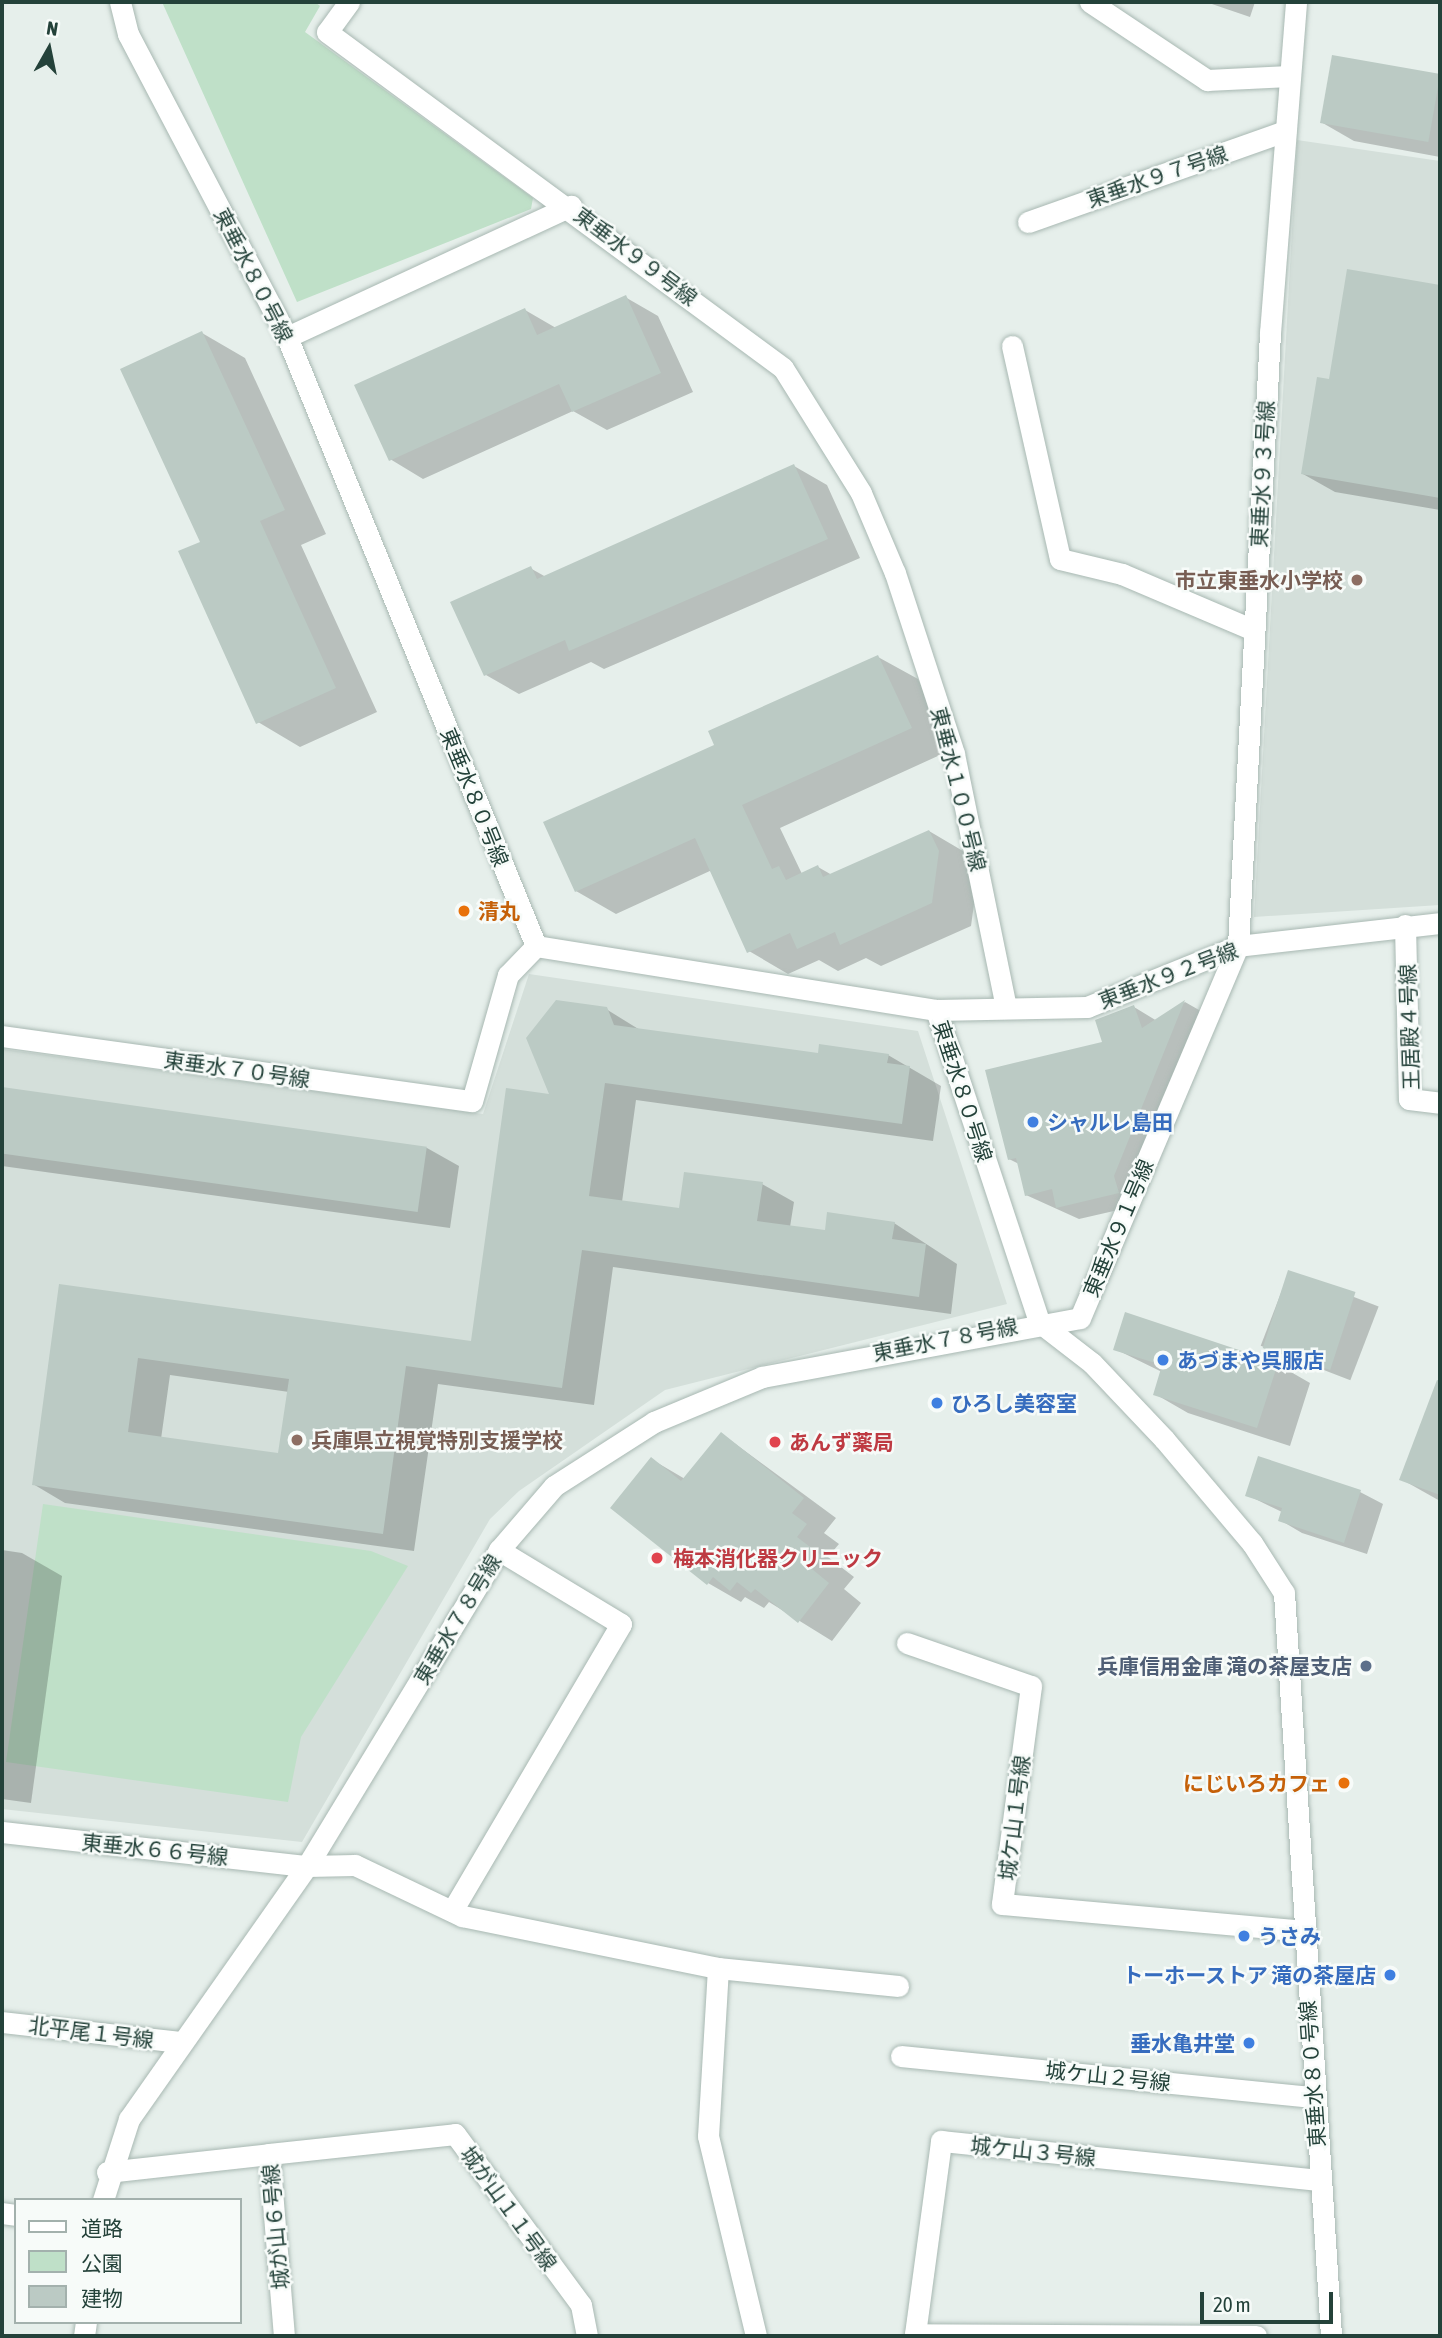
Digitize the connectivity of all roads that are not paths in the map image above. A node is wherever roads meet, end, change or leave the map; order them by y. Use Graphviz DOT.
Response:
graph roads {
  1 [pos="120,2"];
  2 [pos="349,2"];
  3 [pos="1090,2"];
  4 [pos="1296,2"];
  5 [pos="1289,76"];
  6 [pos="1285,131"];
  7 [pos="571,206"];
  8 [pos="1028,222"];
  9 [pos="287,337"];
  10 [pos="1012,346"];
  11 [pos="895,573"];
  12 [pos="1253,630"];
  13 [pos="1440,923"];
  14 [pos="1405,925"];
  15 [pos="536,946"];
  16 [pos="1238,946"];
  17 [pos="1006,1009"];
  18 [pos="936,1010"];
  19 [pos="2,1036"];
  20 [pos="1440,1103"];
  21 [pos="1039,1322"];
  22 [pos="499,1550"];
  23 [pos="907,1643"];
  24 [pos="2,1832"];
  25 [pos="307,1866"];
  26 [pos="452,1911"];
  27 [pos="1303,1931"];
  28 [pos="718,1968"];
  29 [pos="898,1986"];
  30 [pos="2,2022"];
  31 [pos="181,2042"];
  32 [pos="901,2056"];
  33 [pos="1315,2097"];
  34 [pos="269,2154"];
  35 [pos="107,2172"];
  36 [pos="1318,2180"];
  37 [pos="103,2198"];
  38 [pos="1009,2334"];
  39 [pos="284,2336"];
  40 [pos="587,2336"];
  41 [pos="756,2336"];
  42 [pos="1256,2336"];
  43 [pos="1331,2336"];
  1 -- 9 [label="street, 東垂水８０号線"];
  2 -- 7 [label="street, 東垂水９９号線"];
  3 -- 5 [label="street"];
  4 -- 5 [label="street, 東垂水９３号線"];
  5 -- 6 [label="street, 東垂水９３号線"];
  6 -- 8 [label="street, 東垂水９７号線"];
  6 -- 12 [label="street, 東垂水９３号線"];
  7 -- 9 [label="street"];
  7 -- 11 [label="street, 東垂水９９号線"];
  9 -- 15 [label="street, 東垂水８０号線"];
  10 -- 12 [label="street"];
  11 -- 17 [label="street, 東垂水１００号線"];
  12 -- 16 [label="street, 東垂水９３号線"];
  13 -- 14 [label="street, 東垂水９２号線"];
  14 -- 16 [label="street, 東垂水９２号線"];
  14 -- 20 [label="street, 王居殿４号線"];
  15 -- 18 [label="street, 東垂水８０号線"];
  15 -- 19 [label="street, 東垂水７０号線"];
  16 -- 17 [label="street, 東垂水９２号線"];
  16 -- 21 [label="street, 東垂水９１号線"];
  17 -- 18 [label="street, 東垂水９２号線"];
  18 -- 21 [label="street, 東垂水８０号線"];
  21 -- 22 [label="street, 東垂水７８号線"];
  21 -- 27 [label="street, 東垂水８０号線"];
  22 -- 25 [label="street, 東垂水７８号線"];
  22 -- 26 [label="street"];
  23 -- 27 [label="street, 城ケ山１号線"];
  24 -- 25 [label="street, 東垂水６６号線"];
  25 -- 26 [label="street, 東垂水６６号線"];
  25 -- 31 [label="street, 東垂水７８号線"];
  26 -- 28 [label="street, 東垂水６６号線"];
  27 -- 33 [label="street, 東垂水８０号線"];
  28 -- 29 [label="street, 東垂水６６号線"];
  28 -- 41 [label="street"];
  30 -- 31 [label="street, 北平尾１号線"];
  31 -- 35 [label="street, 東垂水７８号線"];
  32 -- 33 [label="street, 城ケ山２号線"];
  33 -- 36 [label="street, 東垂水８０号線"];
  34 -- 35 [label="street, 城が山６号線"];
  34 -- 39 [label="street, 城が山６号線"];
  34 -- 40 [label="street, 城が山１１号線"];
  35 -- 37 [label="street, 東垂水７８号線"];
  36 -- 38 [label="street, 城ケ山３号線"];
  36 -- 43 [label="street, 東垂水８０号線"];
  38 -- 42 [label="street"];
}
